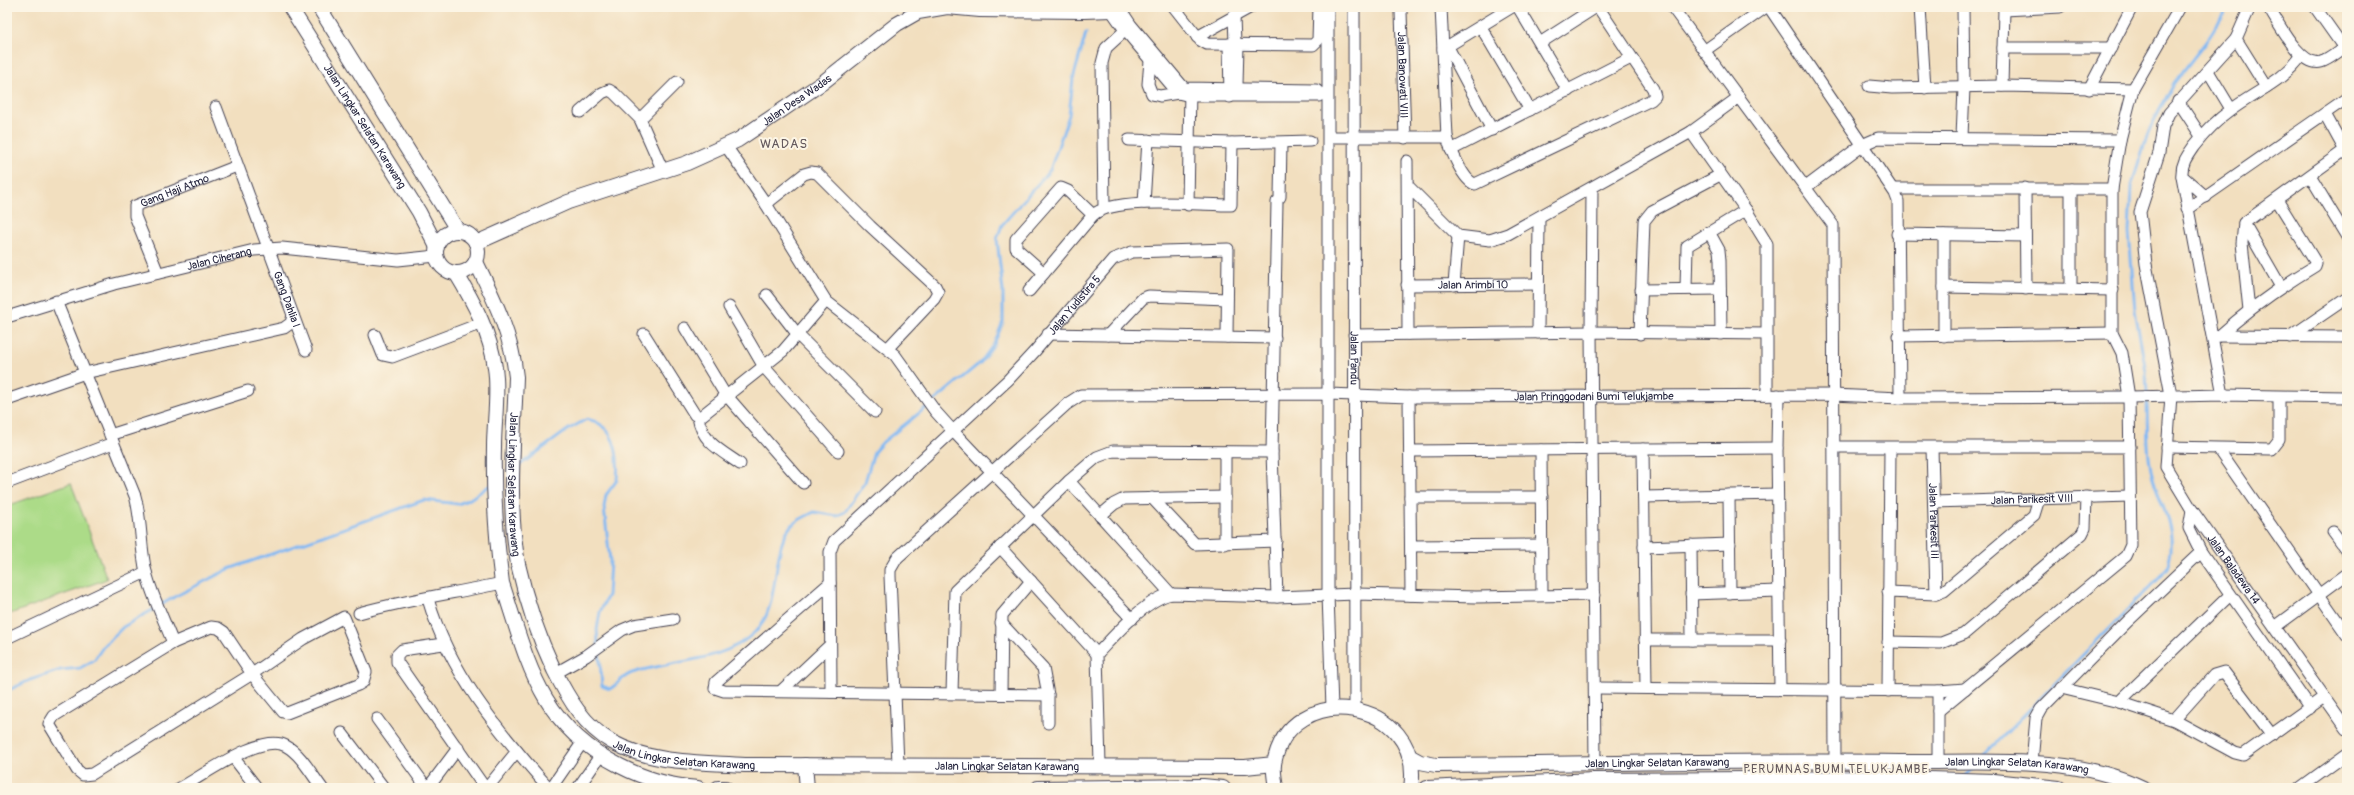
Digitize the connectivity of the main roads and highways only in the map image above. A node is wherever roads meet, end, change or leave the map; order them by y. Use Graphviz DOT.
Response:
graph roads {
  1 [pos="290,7"];
  2 [pos="319,7"];
  3 [pos="1061,8"];
  4 [pos="1116,8"];
  5 [pos="458,231"];
  6 [pos="476,243"];
  7 [pos="436,252"];
  8 [pos="476,262"];
  9 [pos="456,273"];
  10 [pos="1410,756"];
  11 [pos="1274,764"];
  12 [pos="805,765"];
  13 [pos="1848,783"];
  14 [pos="1594,784"];
  15 [pos="1812,784"];
  16 [pos="1994,784"];
  17 [pos="1552,785"];
  18 [pos="1490,786"];
  19 [pos="1203,787"];
  20 [pos="698,788"];
  21 [pos="719,788"];
  22 [pos="725,788"];
  23 [pos="807,788"];
  24 [pos="1038,788"];
  25 [pos="1100,788"];
  26 [pos="1224,788"];
  27 [pos="1276,788"];
  28 [pos="1411,788"];
  29 [pos="1427,788"];
  30 [pos="2059,788"];
  31 [pos="2143,788"];
  1 -- 7 [label="main road, Jalan Lingkar Selatan Karawang"];
  2 -- 5 [label="main road"];
  3 -- 4 [label="main road, Jalan Desa Wadas"];
  3 -- 6 [label="main road, Jalan Desa Wadas"];
  5 -- 6 [label="main road"];
  5 -- 7 [label="main road"];
  6 -- 8 [label="main road"];
  7 -- 9 [label="main road"];
  8 -- 9 [label="main road"];
  8 -- 12 [label="main road, Jalan Lingkar Selatan Karawang"];
  9 -- 20 [label="main road, Jalan Lingkar Selatan Karawang"];
  10 -- 11 [label="main road"];
  10 -- 28 [label="main road"];
  10 -- 31 [label="main road, Jalan Lingkar Selatan Karawang"];
  11 -- 12 [label="main road, Jalan Lingkar Selatan Karawang"];
  11 -- 27 [label="main road"];
  12 -- 23 [label="main road"];
  13 -- 15 [label="main road, Jalan Lingkar Selatan Karawang"];
  13 -- 16 [label="main road, Jalan Lingkar Selatan Karawang"];
  14 -- 15 [label="main road, Jalan Lingkar Selatan Karawang"];
  14 -- 17 [label="main road, Jalan Lingkar Selatan Karawang"];
  16 -- 30 [label="main road, Jalan Lingkar Selatan Karawang"];
  17 -- 18 [label="main road, Jalan Lingkar Selatan Karawang"];
  18 -- 29 [label="main road, Jalan Lingkar Selatan Karawang"];
  19 -- 25 [label="main road, Jalan Lingkar Selatan Karawang"];
  19 -- 26 [label="main road, Jalan Lingkar Selatan Karawang"];
  21 -- 22 [label="main road"];
  24 -- 25 [label="main road, Jalan Lingkar Selatan Karawang"];
}
